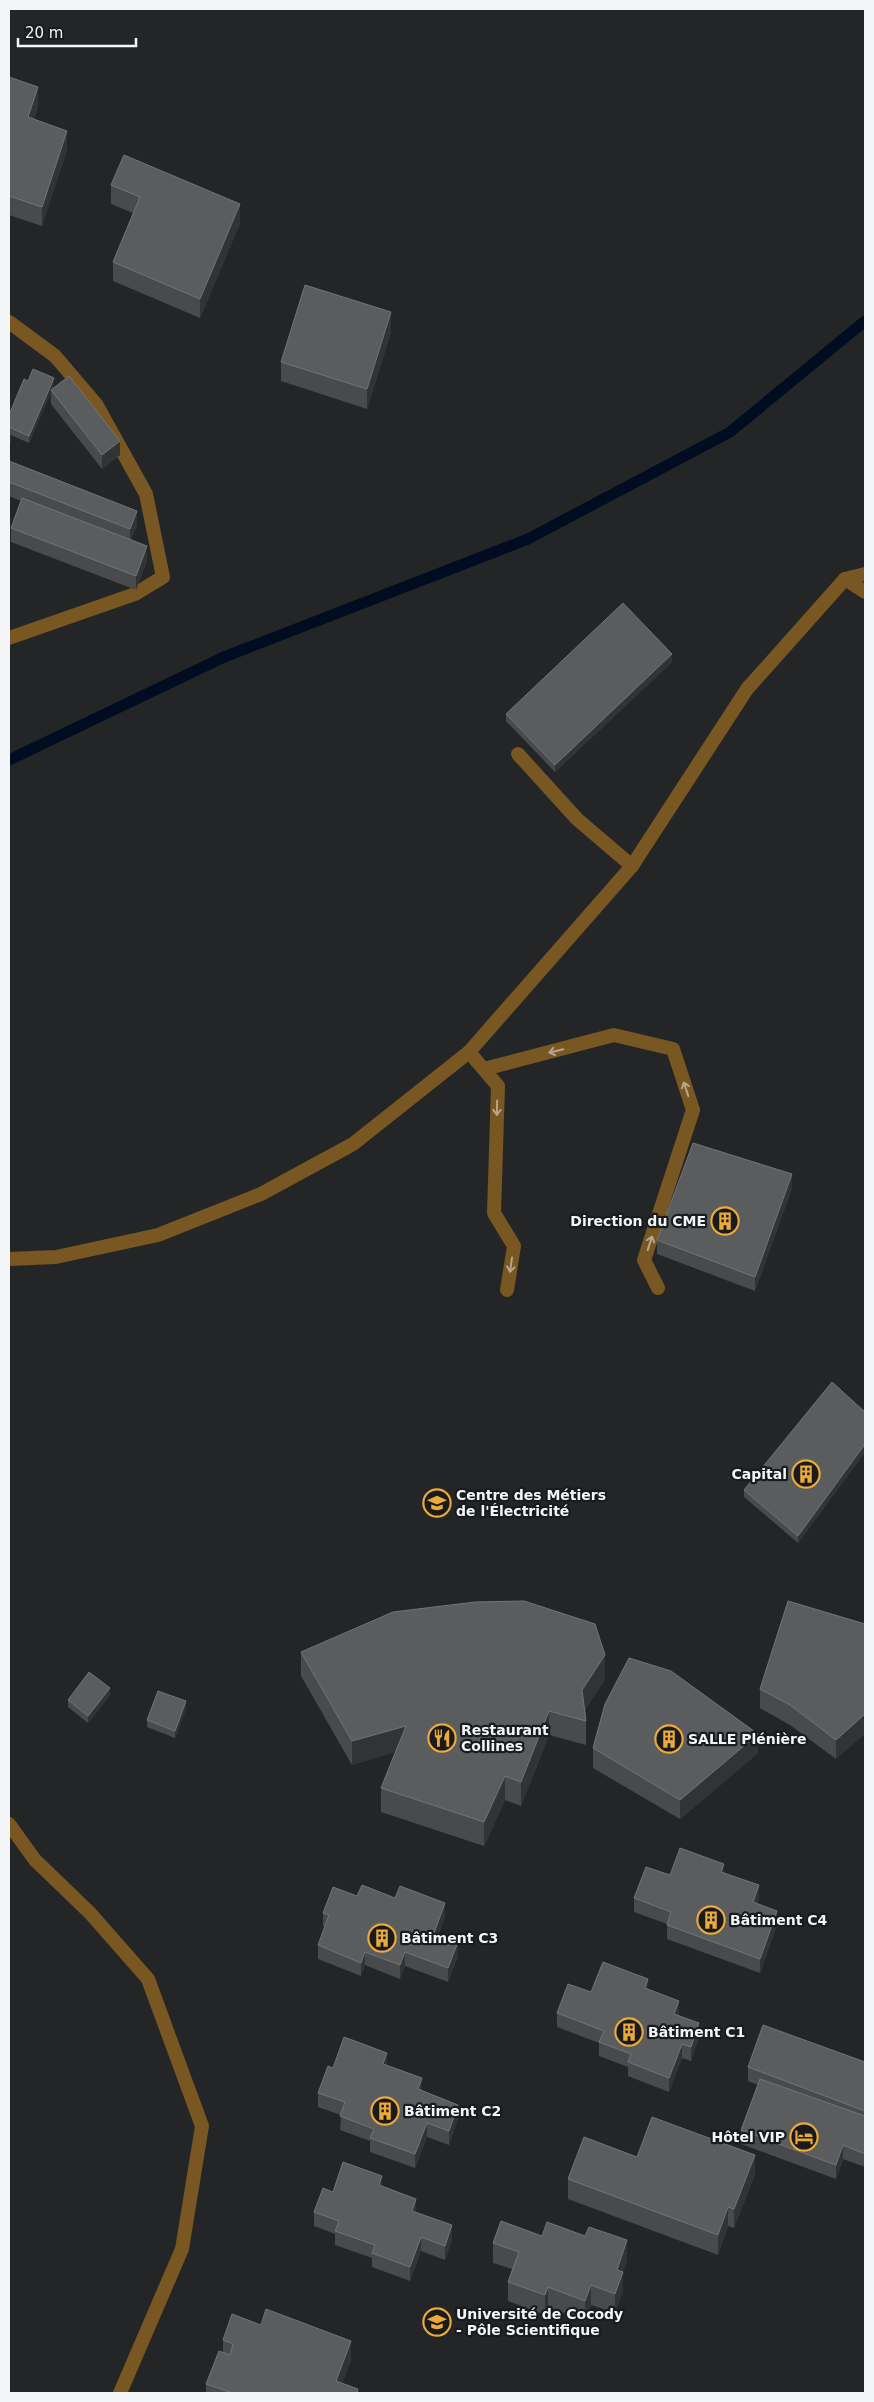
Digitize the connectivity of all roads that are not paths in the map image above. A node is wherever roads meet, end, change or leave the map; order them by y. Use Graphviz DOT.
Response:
graph roads {
  1 [pos="9,322"];
  2 [pos="865,574"];
  3 [pos="845,579"];
  4 [pos="865,592"];
  5 [pos="9,638"];
  6 [pos="518,754"];
  7 [pos="632,866"];
  8 [pos="469,1052"];
  9 [pos="484,1069"];
  10 [pos="9,1259"];
  11 [pos="658,1288"];
  12 [pos="507,1290"];
  13 [pos="9,1824"];
  14 [pos="120,2393"];
  1 -- 5 [label="street"];
  2 -- 3 [label="street"];
  3 -- 4 [label="street"];
  3 -- 7 [label="street"];
  6 -- 7 [label="street"];
  7 -- 8 [label="street"];
  8 -- 9 [label="street"];
  8 -- 10 [label="street"];
  11 -- 9 [label="street, one-way"];
  9 -- 12 [label="street, one-way"];
  13 -- 14 [label="street"];
}
